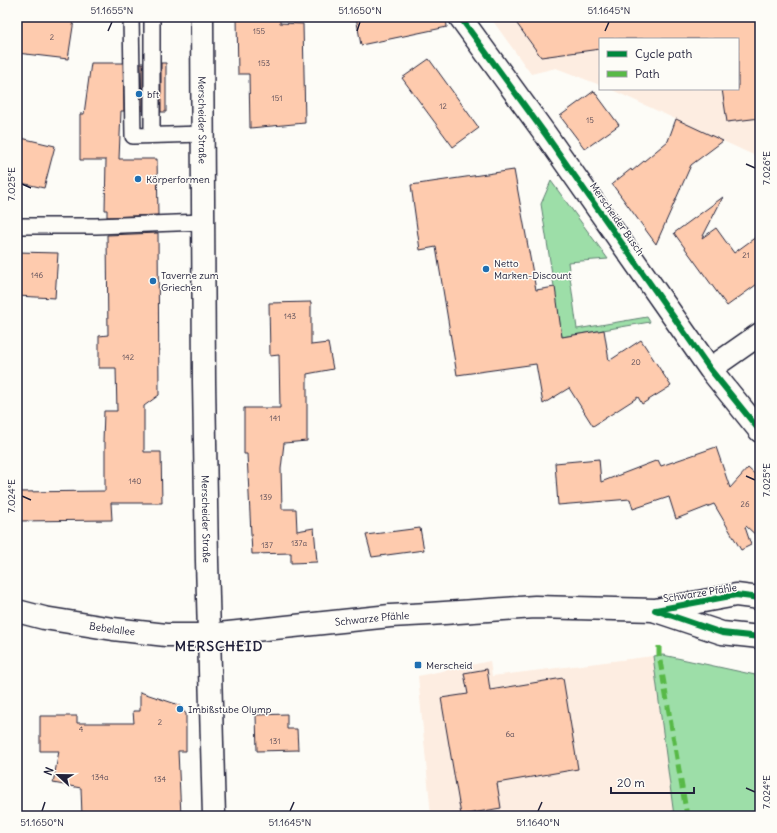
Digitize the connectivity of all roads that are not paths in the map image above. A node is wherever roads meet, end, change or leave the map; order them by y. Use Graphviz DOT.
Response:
graph roads {
  1 [pos="132,17"];
  2 [pos="152,17"];
  3 [pos="202,17"];
  4 [pos="460,17"];
  5 [pos="203,134"];
  6 [pos="152,135"];
  7 [pos="203,222"];
  8 [pos="17,226"];
  9 [pos="760,334"];
  10 [pos="710,369"];
  11 [pos="760,431"];
  12 [pos="760,598"];
  13 [pos="655,610"];
  14 [pos="17,611"];
  15 [pos="209,635"];
  16 [pos="760,637"];
  17 [pos="214,816"];
  1 -- 6 [label="lane"];
  2 -- 6 [label="lane"];
  3 -- 5 [label="main road, Merscheider Straße"];
  4 -- 10 [label="main road, Merscheider Busch"];
  5 -- 6 [label="lane"];
  5 -- 7 [label="main road, Merscheider Straße"];
  7 -- 8 [label="lane"];
  7 -- 15 [label="main road, Merscheider Straße"];
  9 -- 10 [label="main road"];
  10 -- 11 [label="main road, Merscheider Busch"];
  12 -- 13 [label="main road, Schwarze Pfähle"];
  13 -- 15 [label="main road, Schwarze Pfähle"];
  13 -- 16 [label="main road, Schwarze Pfähle"];
  14 -- 15 [label="main road, Bebelallee"];
  15 -- 17 [label="main road, Merscheider Straße"];
}
